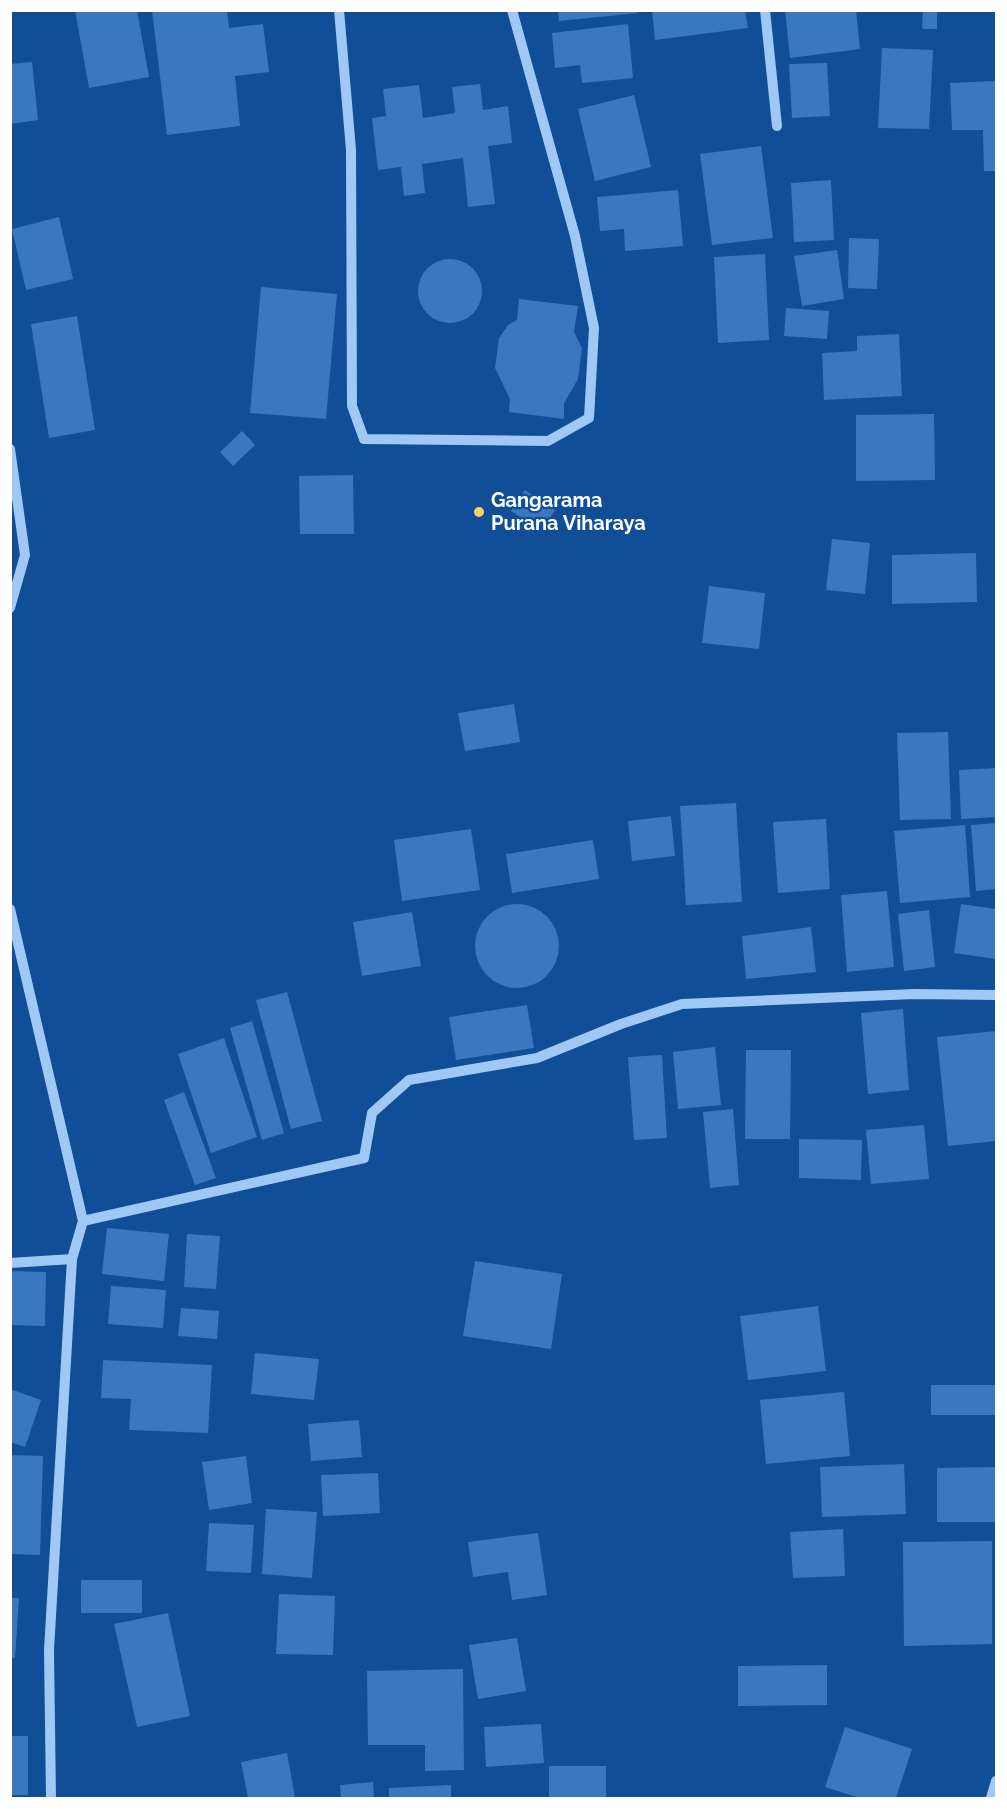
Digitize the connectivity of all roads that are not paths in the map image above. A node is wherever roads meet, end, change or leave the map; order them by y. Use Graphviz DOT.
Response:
graph roads {
  1 [pos="339,10"];
  2 [pos="512,10"];
  3 [pos="765,10"];
  4 [pos="777,126"];
  5 [pos="10,449"];
  6 [pos="10,608"];
  7 [pos="10,909"];
  8 [pos="996,995"];
  9 [pos="83,1221"];
  10 [pos="72,1258"];
  11 [pos="10,1263"];
  12 [pos="996,1781"];
  13 [pos="51,1798"];
  14 [pos="991,1798"];
  1 -- 2 [label="street"];
  3 -- 4 [label="street"];
  5 -- 6 [label="street"];
  7 -- 9 [label="street"];
  8 -- 9 [label="street"];
  9 -- 10 [label="street"];
  10 -- 11 [label="street"];
  10 -- 13 [label="street"];
  12 -- 14 [label="street"];
}
